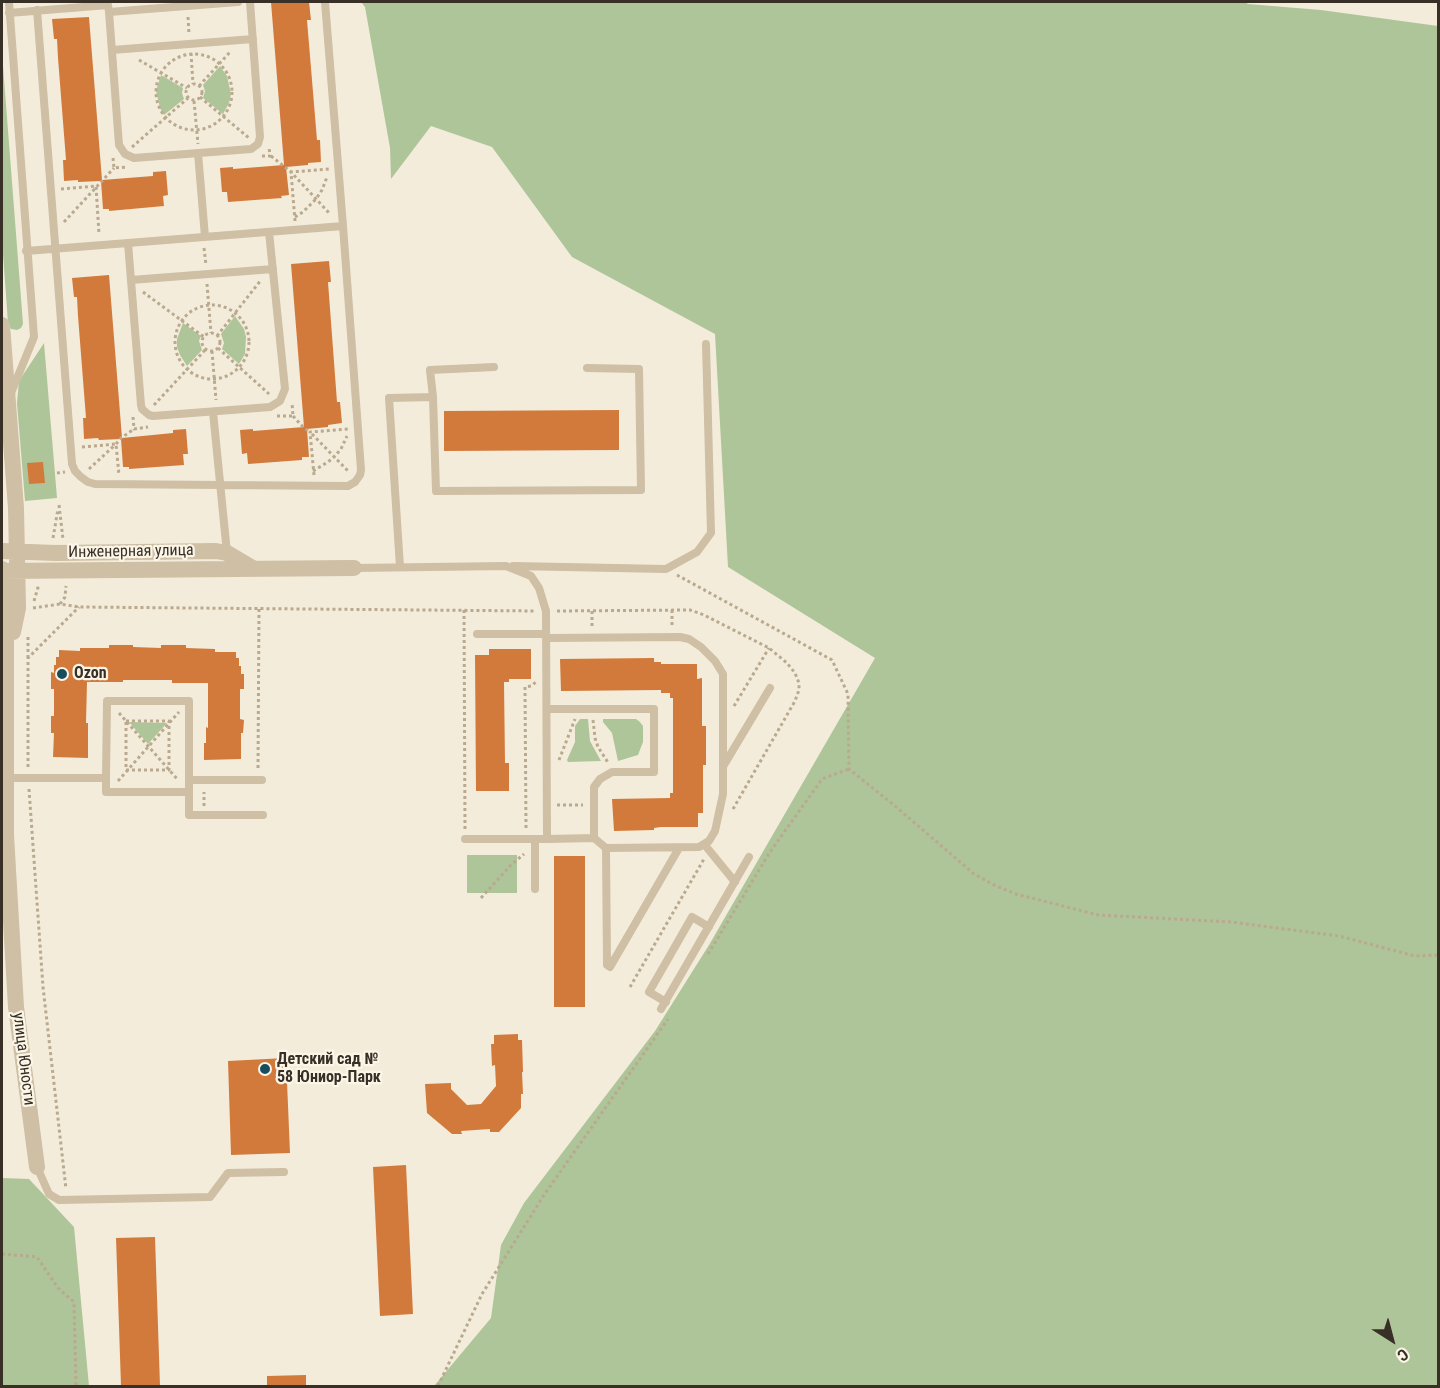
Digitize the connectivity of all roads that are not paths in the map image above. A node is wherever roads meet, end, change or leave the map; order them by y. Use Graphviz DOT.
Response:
graph roads {
  1 [pos="9,2"];
  2 [pos="238,2"];
  3 [pos="250,2"];
  4 [pos="325,2"];
  5 [pos="37,10"];
  6 [pos="9,12"];
  7 [pos="109,12"];
  8 [pos="253,39"];
  9 [pos="112,50"];
  10 [pos="198,153"];
  11 [pos="343,226"];
  12 [pos="269,232"];
  13 [pos="205,237"];
  14 [pos="128,243"];
  15 [pos="56,249"];
  16 [pos="26,251"];
  17 [pos="271,270"];
  18 [pos="131,282"];
  19 [pos="2,325"];
  20 [pos="706,344"];
  21 [pos="494,367"];
  22 [pos="587,368"];
  23 [pos="433,397"];
  24 [pos="8,401"];
  25 [pos="215,412"];
  26 [pos="220,485"];
  27 [pos="9,551"];
  28 [pos="227,553"];
  29 [pos="506,566"];
  30 [pos="400,567"];
  31 [pos="354,568"];
  32 [pos="5,570"];
  33 [pos="256,570"];
  34 [pos="477,634"];
  35 [pos="547,636"];
  36 [pos="7,663"];
  37 [pos="770,688"];
  38 [pos="547,709"];
  39 [pos="723,766"];
  40 [pos="6,778"];
  41 [pos="106,778"];
  42 [pos="189,780"];
  43 [pos="262,780"];
  44 [pos="189,792"];
  45 [pos="263,816"];
  46 [pos="594,838"];
  47 [pos="465,839"];
  48 [pos="547,839"];
  49 [pos="532,841"];
  50 [pos="704,844"];
  51 [pos="606,848"];
  52 [pos="679,848"];
  53 [pos="749,857"];
  54 [pos="735,882"];
  55 [pos="535,890"];
  56 [pos="709,927"];
  57 [pos="37,1167"];
  58 [pos="284,1172"];
  1 -- 6 [label="lane"];
  2 -- 7 [label="lane"];
  3 -- 8 [label="lane"];
  4 -- 11 [label="lane"];
  5 -- 6 [label="lane"];
  5 -- 7 [label="lane"];
  5 -- 15 [label="lane"];
  6 -- 16 [label="lane"];
  7 -- 9 [label="lane"];
  8 -- 9 [label="lane"];
  8 -- 10 [label="lane"];
  9 -- 10 [label="lane"];
  10 -- 13 [label="lane"];
  11 -- 12 [label="lane"];
  11 -- 26 [label="lane"];
  12 -- 13 [label="lane"];
  12 -- 17 [label="lane"];
  13 -- 14 [label="lane"];
  14 -- 15 [label="lane"];
  14 -- 18 [label="lane"];
  15 -- 16 [label="lane"];
  15 -- 26 [label="lane"];
  16 -- 24 [label="lane"];
  17 -- 18 [label="lane"];
  17 -- 25 [label="lane"];
  18 -- 25 [label="lane"];
  19 -- 24 [label="street, улица Юности"];
  20 -- 29 [label="lane"];
  21 -- 23 [label="lane"];
  22 -- 23 [label="lane"];
  23 -- 30 [label="lane"];
  24 -- 27 [label="street, улица Юности"];
  25 -- 26 [label="lane"];
  26 -- 28 [label="lane"];
  27 -- 28 [label="street, Инженерная улица"];
  27 -- 32 [label="street, улица Юности"];
  28 -- 33 [label="street, Инженерная улица"];
  29 -- 30 [label="lane"];
  29 -- 35 [label="lane"];
  30 -- 31 [label="lane"];
  31 -- 33 [label="street, Инженерная улица"];
  32 -- 33 [label="street, Инженерная улица"];
  32 -- 36 [label="street, улица Юности"];
  32 -- 36 [label="street, улица Юности"];
  34 -- 35 [label="lane"];
  35 -- 38 [label="lane"];
  35 -- 39 [label="lane"];
  36 -- 40 [label="street, улица Юности"];
  37 -- 39 [label="lane"];
  38 -- 46 [label="lane"];
  38 -- 48 [label="lane"];
  39 -- 50 [label="lane"];
  40 -- 41 [label="lane"];
  40 -- 57 [label="street, улица Юности"];
  41 -- 42 [label="lane"];
  41 -- 44 [label="lane"];
  42 -- 43 [label="lane"];
  42 -- 44 [label="lane"];
  44 -- 45 [label="lane"];
  46 -- 48 [label="lane"];
  46 -- 51 [label="lane"];
  47 -- 49 [label="lane"];
  48 -- 49 [label="lane"];
  49 -- 55 [label="lane"];
  50 -- 52 [label="lane"];
  50 -- 54 [label="lane"];
  51 -- 52 [label="lane"];
  51 -- 52 [label="lane"];
  53 -- 54 [label="lane"];
  54 -- 56 [label="lane"];
  56 -- 56 [label="lane"];
  57 -- 58 [label="lane"];
}
